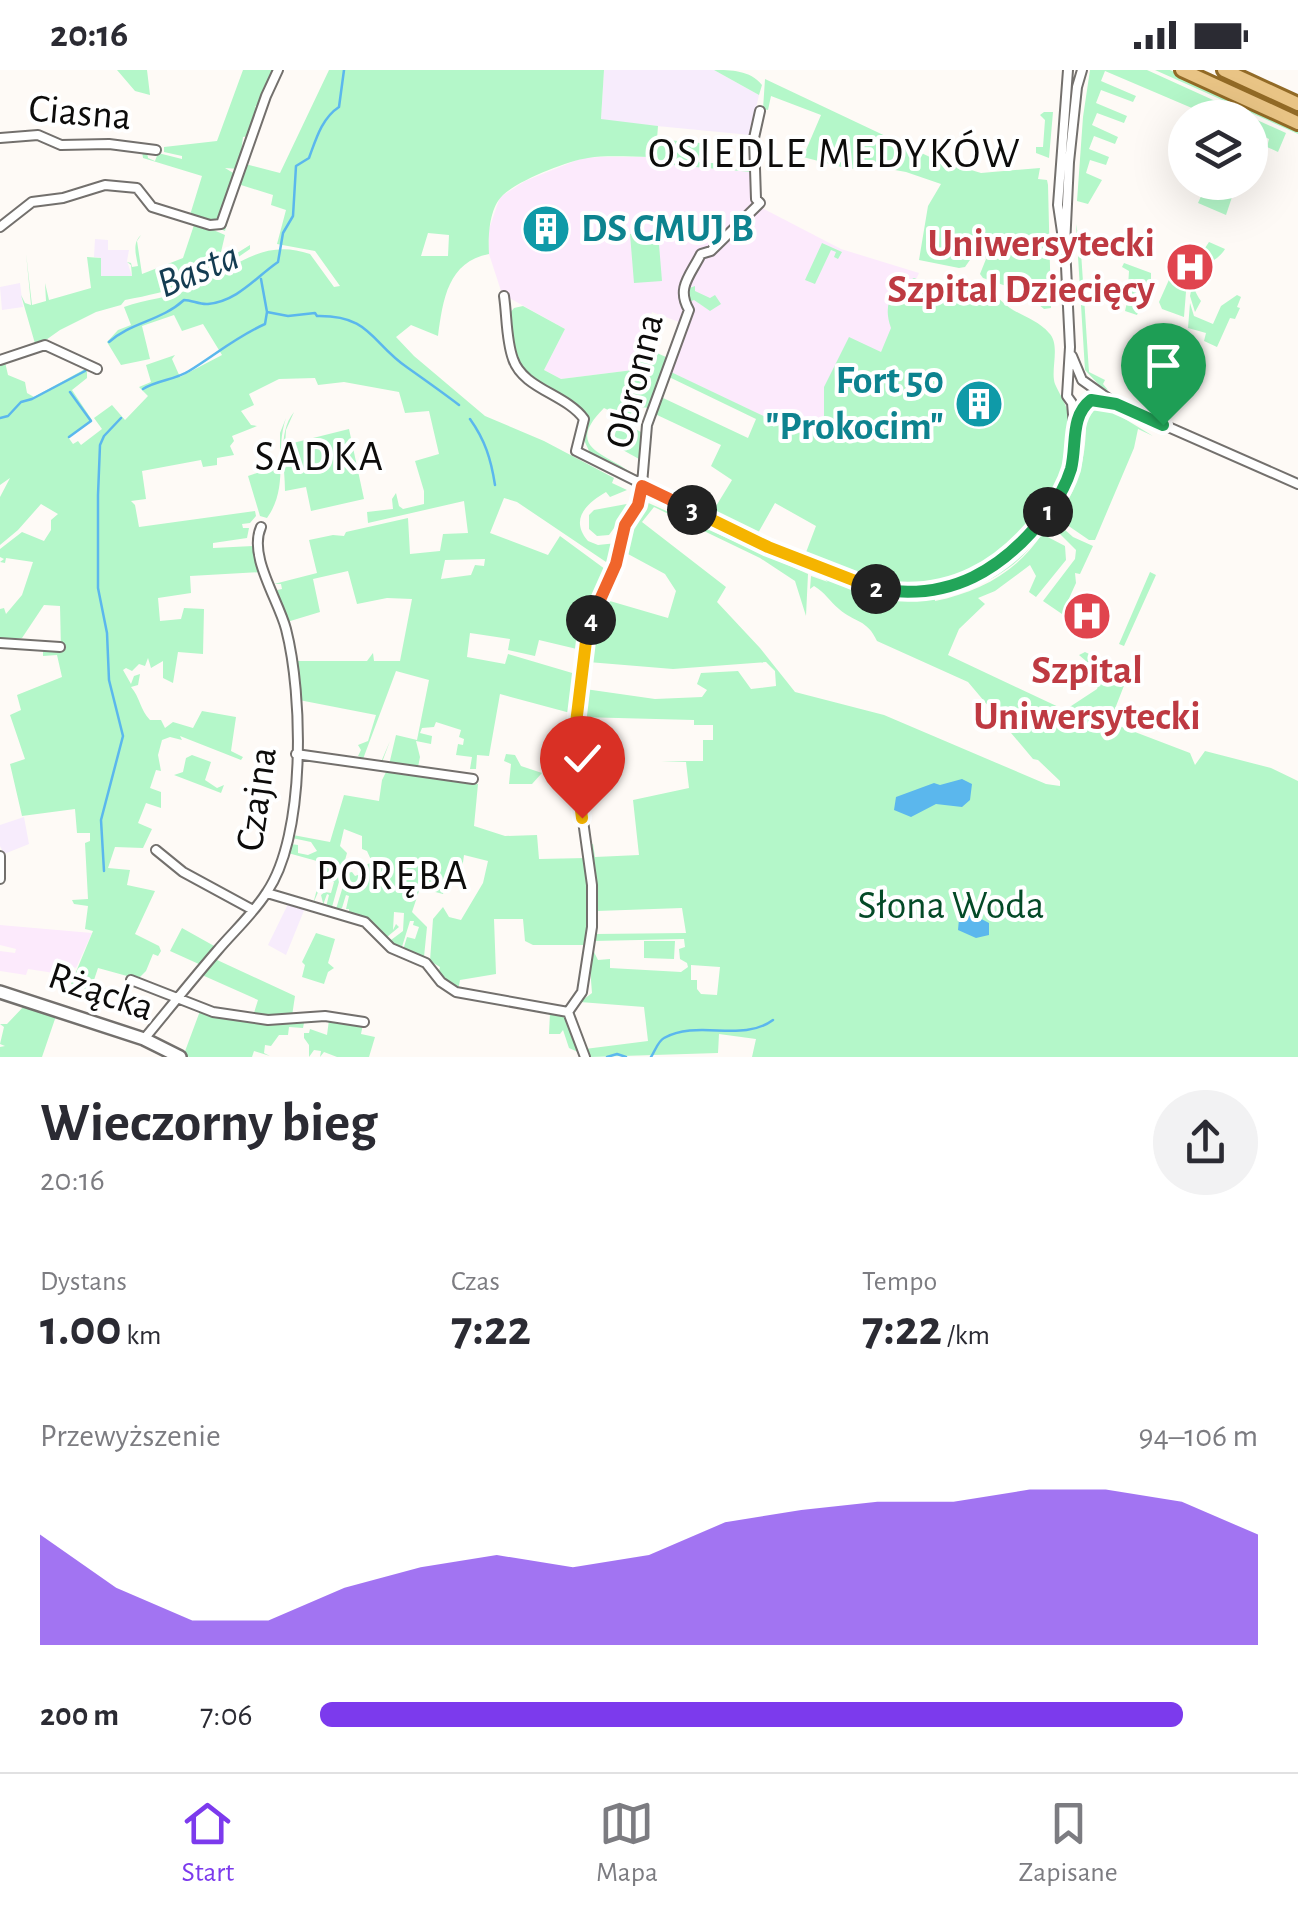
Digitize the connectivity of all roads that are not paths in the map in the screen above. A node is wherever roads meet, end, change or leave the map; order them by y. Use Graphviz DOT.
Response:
graph roads {
  1 [pos="278,70"];
  2 [pos="1070,70"];
  3 [pos="1082,70"];
  4 [pos="1182,70"];
  5 [pos="1224,70"];
  6 [pos="1298,104"];
  7 [pos="760,111"];
  8 [pos="1298,123"];
  9 [pos="0,138"];
  10 [pos="156,150"];
  11 [pos="0,226"];
  12 [pos="1065,246"];
  13 [pos="504,296"];
  14 [pos="1070,348"];
  15 [pos="0,360"];
  16 [pos="97,370"];
  17 [pos="1082,380"];
  18 [pos="1070,384"];
  19 [pos="1090,399"];
  20 [pos="1072,404"];
  21 [pos="1075,432"];
  22 [pos="1298,484"];
  23 [pos="642,486"];
  24 [pos="261,527"];
  25 [pos="0,643"];
  26 [pos="60,647"];
  27 [pos="296,754"];
  28 [pos="473,779"];
  29 [pos="156,850"];
  30 [pos="0,856"];
  31 [pos="0,879"];
  32 [pos="267,893"];
  33 [pos="253,910"];
  34 [pos="130,980"];
  35 [pos="0,992"];
  36 [pos="180,998"];
  37 [pos="568,1012"];
  38 [pos="364,1022"];
  39 [pos="144,1039"];
  40 [pos="180,1057"];
  41 [pos="585,1057"];
  1 -- 11 [label="street"];
  2 -- 12 [label="street"];
  3 -- 12 [label="street"];
  4 -- 8 [label="main road"];
  5 -- 6 [label="main road"];
  7 -- 23 [label="street, Obronna"];
  9 -- 10 [label="street, Ciasna"];
  12 -- 14 [label="street"];
  13 -- 23 [label="street"];
  14 -- 17 [label="street"];
  14 -- 18 [label="street"];
  15 -- 16 [label="street"];
  17 -- 18 [label="street"];
  17 -- 19 [label="street"];
  18 -- 20 [label="street"];
  19 -- 20 [label="street"];
  19 -- 21 [label="street"];
  19 -- 22 [label="street"];
  20 -- 21 [label="street"];
  21 -- 23 [label="street"];
  23 -- 37 [label="street, Obronna"];
  24 -- 27 [label="street, Czajna"];
  25 -- 26 [label="street"];
  27 -- 28 [label="street"];
  27 -- 32 [label="street, Czajna"];
  29 -- 33 [label="street"];
  30 -- 31 [label="street"];
  32 -- 33 [label="street, Czajna"];
  32 -- 37 [label="street"];
  33 -- 36 [label="street, Czajna"];
  34 -- 36 [label="street"];
  35 -- 39 [label="street, Rżącka"];
  36 -- 38 [label="street"];
  36 -- 39 [label="street, Czajna"];
  37 -- 41 [label="street"];
  39 -- 40 [label="street, Rżącka"];
}
